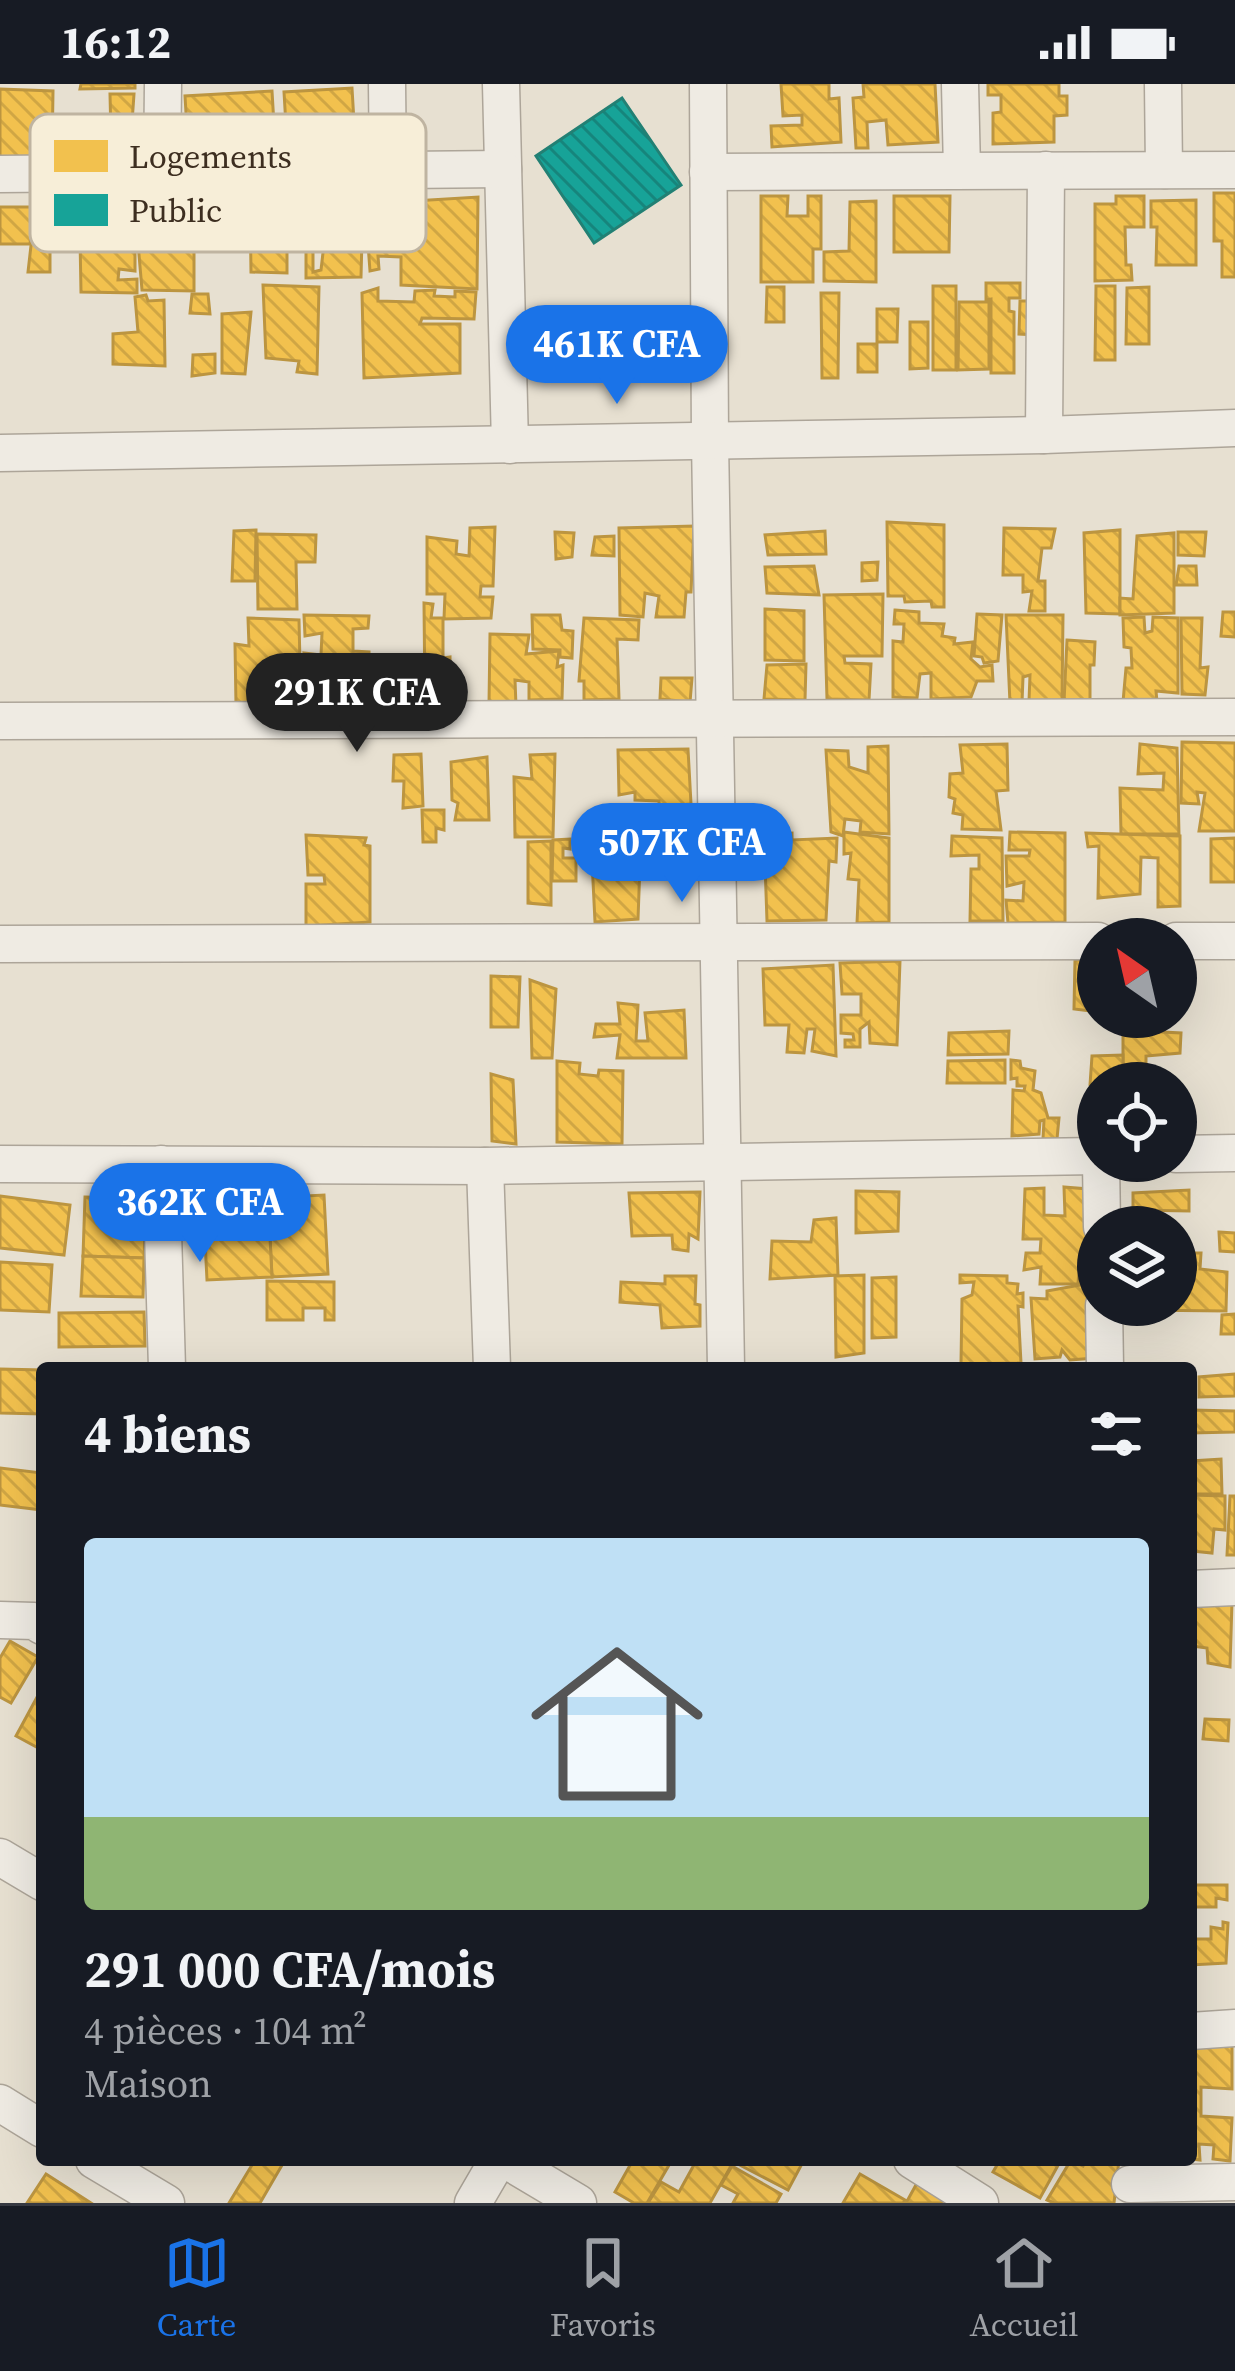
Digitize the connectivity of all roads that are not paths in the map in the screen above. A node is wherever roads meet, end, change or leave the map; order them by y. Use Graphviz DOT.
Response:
graph roads {
  1 [pos="387,84"];
  2 [pos="501,84"];
  3 [pos="708,84"];
  4 [pos="960,84"];
  5 [pos="1162,84"];
  6 [pos="387,114"];
  7 [pos="503,169"];
  8 [pos="426,170"];
  9 [pos="962,170"];
  10 [pos="1046,170"];
  11 [pos="1163,170"];
  12 [pos="1235,170"];
  13 [pos="708,172"];
  14 [pos="0,174"];
  15 [pos="30,174"];
  16 [pos="1235,428"];
  17 [pos="1044,435"];
  18 [pos="710,441"];
  19 [pos="510,445"];
  20 [pos="0,453"];
  21 [pos="1235,717"];
  22 [pos="715,718"];
  23 [pos="0,721"];
  24 [pos="1077,941"];
  25 [pos="1197,941"];
  26 [pos="1235,941"];
  27 [pos="719,942"];
  28 [pos="0,944"];
  29 [pos="1235,1153"];
  30 [pos="1197,1154"];
  31 [pos="1077,1158"];
  32 [pos="0,1164"];
  33 [pos="161,1164"];
  34 [pos="722,1164"];
  35 [pos="485,1166"];
  36 [pos="1104,1326"];
  37 [pos="167,1362"];
  38 [pos="492,1362"];
  39 [pos="726,1362"];
  40 [pos="1105,1362"];
  41 [pos="1235,1587"];
  42 [pos="1197,1589"];
  43 [pos="0,1857"];
  44 [pos="36,1878"];
  45 [pos="1235,2028"];
  46 [pos="1197,2031"];
  47 [pos="0,2103"];
  48 [pos="36,2124"];
  49 [pos="104,2166"];
  50 [pos="498,2166"];
  51 [pos="513,2166"];
  52 [pos="921,2166"];
  53 [pos="1130,2182"];
  54 [pos="1235,2182"];
  55 [pos="978,2202"];
  56 [pos="166,2203"];
  57 [pos="473,2203"];
  58 [pos="578,2203"];
  1 -- 6 [label="street"];
  2 -- 7 [label="street"];
  3 -- 13 [label="street"];
  4 -- 9 [label="street"];
  5 -- 11 [label="street"];
  7 -- 8 [label="street"];
  7 -- 19 [label="street"];
  9 -- 10 [label="street"];
  9 -- 13 [label="street"];
  10 -- 11 [label="street"];
  10 -- 17 [label="street"];
  11 -- 12 [label="street"];
  13 -- 18 [label="street"];
  14 -- 15 [label="street"];
  16 -- 17 [label="street"];
  17 -- 18 [label="street"];
  18 -- 19 [label="street"];
  18 -- 22 [label="street"];
  19 -- 20 [label="street"];
  21 -- 22 [label="street"];
  22 -- 23 [label="street"];
  22 -- 27 [label="street"];
  24 -- 27 [label="street"];
  25 -- 26 [label="street"];
  27 -- 28 [label="street"];
  27 -- 34 [label="street"];
  29 -- 30 [label="street"];
  31 -- 34 [label="street"];
  32 -- 33 [label="street"];
  33 -- 35 [label="street"];
  33 -- 37 [label="street"];
  34 -- 35 [label="street"];
  34 -- 39 [label="street"];
  35 -- 38 [label="street"];
  36 -- 40 [label="street"];
  41 -- 42 [label="street"];
  43 -- 44 [label="street"];
  45 -- 46 [label="street"];
  47 -- 48 [label="street"];
  49 -- 56 [label="street"];
  50 -- 57 [label="street"];
  51 -- 58 [label="street"];
  52 -- 55 [label="street"];
  53 -- 54 [label="street"];
}
